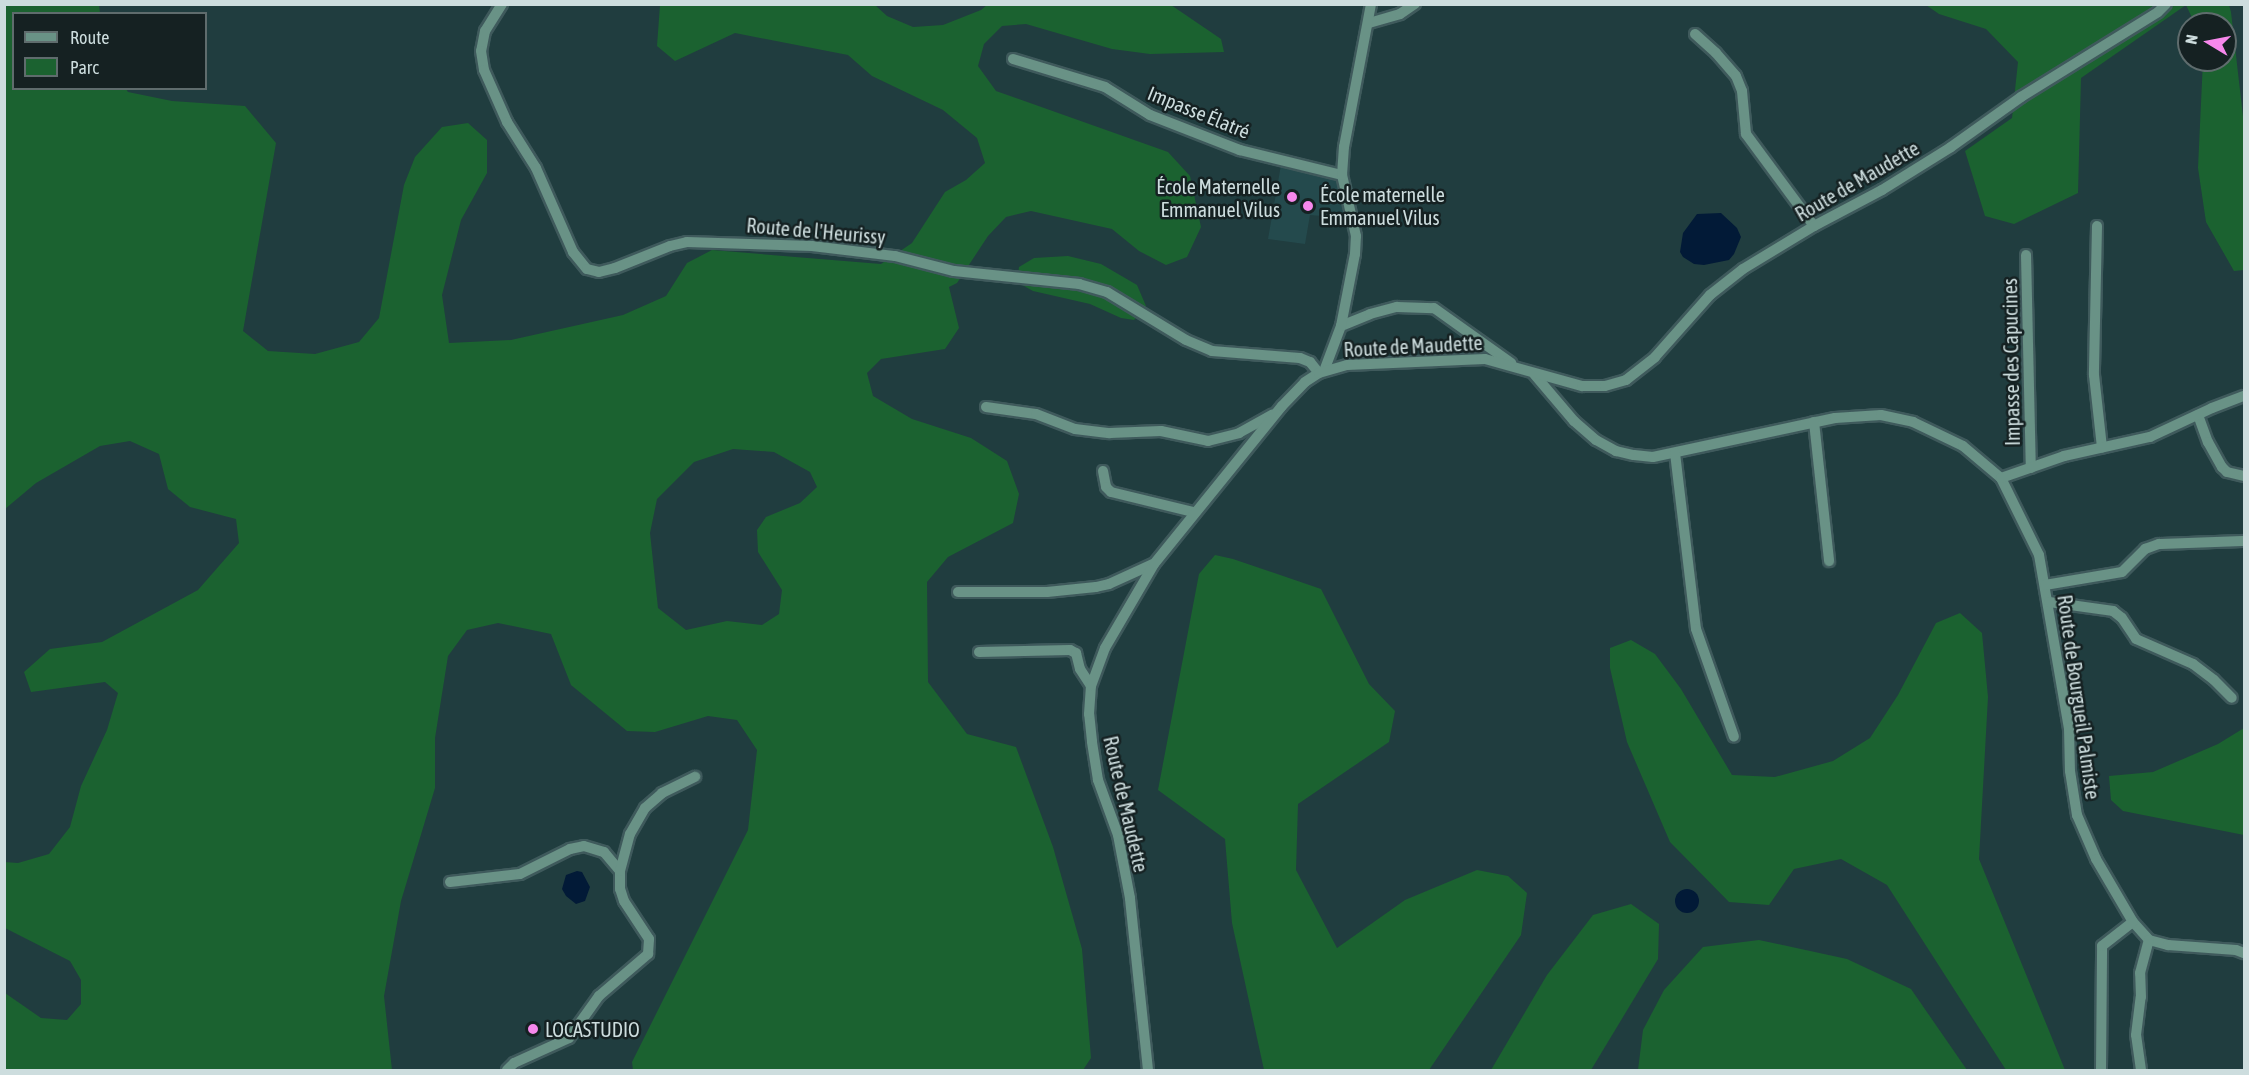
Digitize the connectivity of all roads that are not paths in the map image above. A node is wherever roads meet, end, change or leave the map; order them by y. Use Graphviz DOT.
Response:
graph roads {
  1 [pos="502,4"];
  2 [pos="1371,4"];
  3 [pos="1415,4"];
  4 [pos="2166,4"];
  5 [pos="1369,22"];
  6 [pos="1695,34"];
  7 [pos="1013,59"];
  8 [pos="1342,175"];
  9 [pos="1814,226"];
  10 [pos="2097,226"];
  11 [pos="2026,255"];
  12 [pos="1341,326"];
  13 [pos="1513,365"];
  14 [pos="1321,372"];
  15 [pos="1533,374"];
  16 [pos="2244,396"];
  17 [pos="986,407"];
  18 [pos="1277,412"];
  19 [pos="2198,415"];
  20 [pos="1814,422"];
  21 [pos="2102,448"];
  22 [pos="1675,453"];
  23 [pos="2031,468"];
  24 [pos="1103,471"];
  25 [pos="2244,476"];
  26 [pos="2001,478"];
  27 [pos="1193,512"];
  28 [pos="2244,541"];
  29 [pos="1829,561"];
  30 [pos="1154,564"];
  31 [pos="2045,585"];
  32 [pos="958,592"];
  33 [pos="2049,602"];
  34 [pos="979,652"];
  35 [pos="1091,686"];
  36 [pos="2232,698"];
  37 [pos="1734,736"];
  38 [pos="695,777"];
  39 [pos="620,871"];
  40 [pos="450,882"];
  41 [pos="2133,922"];
  42 [pos="2149,940"];
  43 [pos="2244,953"];
  44 [pos="507,1071"];
  45 [pos="1148,1071"];
  46 [pos="2101,1071"];
  47 [pos="2140,1071"];
  1 -- 14 [label="street, Route de l'Heurissy"];
  2 -- 5 [label="street"];
  3 -- 5 [label="street"];
  4 -- 9 [label="street, Route de Maudette"];
  5 -- 8 [label="street"];
  6 -- 9 [label="street"];
  7 -- 8 [label="street, Impasse Élatré"];
  8 -- 12 [label="street"];
  9 -- 15 [label="street, Route de Maudette"];
  10 -- 21 [label="street"];
  11 -- 23 [label="street, Impasse des Capucines"];
  12 -- 13 [label="street"];
  12 -- 14 [label="street"];
  13 -- 14 [label="street, Route de Maudette"];
  13 -- 15 [label="street, Route de Maudette"];
  14 -- 18 [label="street, Route de Maudette"];
  15 -- 22 [label="street, Route de Bourgueil Palmiste"];
  16 -- 19 [label="street"];
  17 -- 18 [label="street"];
  18 -- 27 [label="street, Route de Maudette"];
  19 -- 21 [label="street"];
  19 -- 25 [label="street"];
  20 -- 22 [label="street, Route de Bourgueil Palmiste"];
  20 -- 26 [label="street, Route de Bourgueil Palmiste"];
  20 -- 29 [label="street"];
  21 -- 23 [label="street"];
  22 -- 37 [label="street"];
  23 -- 26 [label="street"];
  24 -- 27 [label="street"];
  26 -- 31 [label="street, Route de Bourgueil Palmiste"];
  27 -- 30 [label="street, Route de Maudette"];
  28 -- 31 [label="street"];
  30 -- 32 [label="street"];
  30 -- 35 [label="street, Route de Maudette"];
  31 -- 33 [label="street, Route de Bourgueil Palmiste"];
  33 -- 36 [label="street"];
  33 -- 41 [label="street, Route de Bourgueil Palmiste"];
  34 -- 35 [label="street"];
  35 -- 45 [label="street, Route de Maudette"];
  38 -- 39 [label="street"];
  39 -- 40 [label="street"];
  39 -- 44 [label="street"];
  41 -- 42 [label="street, Route de Bourgueil Palmiste"];
  41 -- 46 [label="street"];
  42 -- 43 [label="street"];
  42 -- 47 [label="street"];
}
